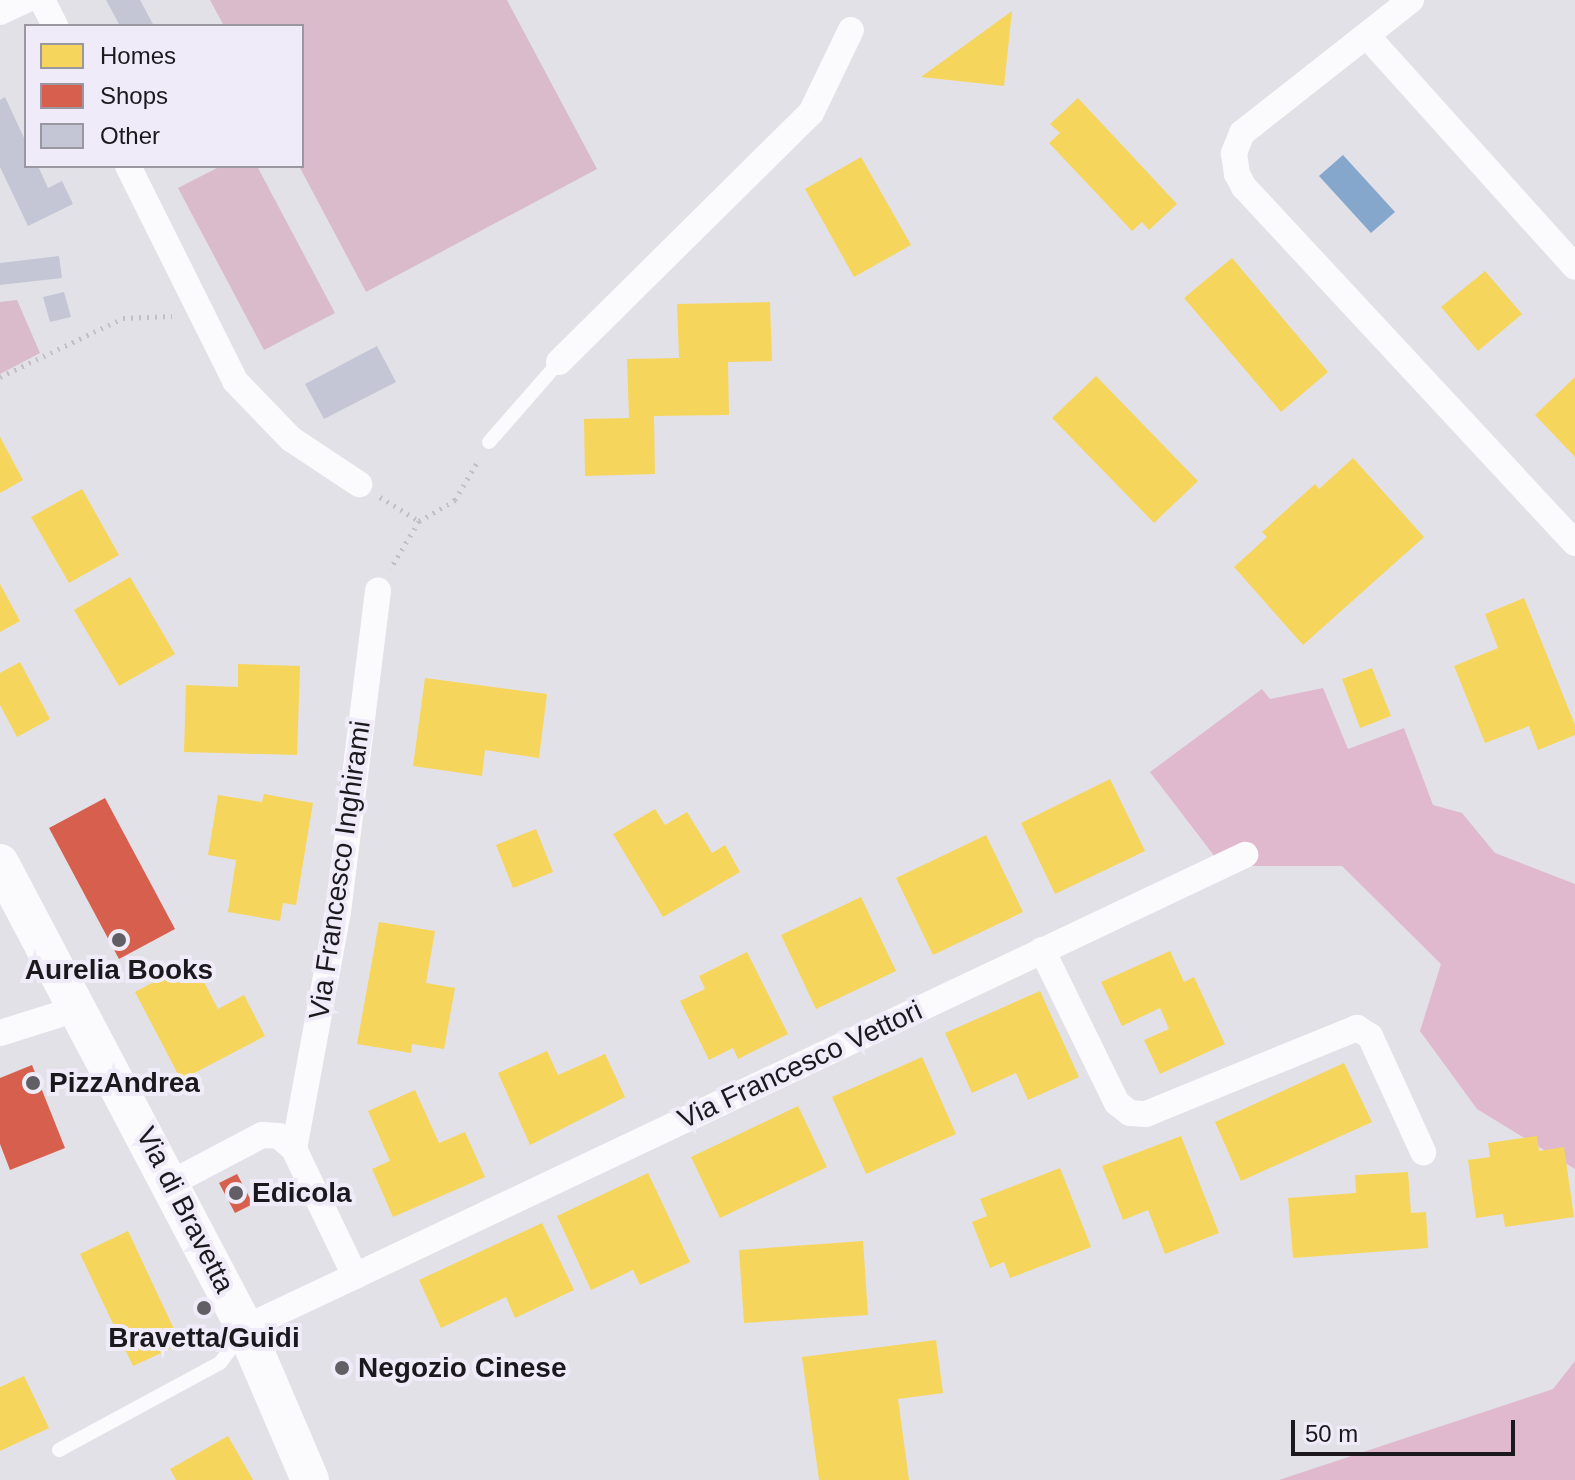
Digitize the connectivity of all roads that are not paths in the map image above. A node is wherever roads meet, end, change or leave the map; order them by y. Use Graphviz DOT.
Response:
graph roads {
  1 [pos="26,0"];
  2 [pos="42,0"];
  3 [pos="1411,0"];
  4 [pos="0,12"];
  5 [pos="54,24"];
  6 [pos="851,30"];
  7 [pos="1368,37"];
  8 [pos="129,168"];
  9 [pos="1575,267"];
  10 [pos="559,362"];
  11 [pos="489,442"];
  12 [pos="359,484"];
  13 [pos="1575,543"];
  14 [pos="378,590"];
  15 [pos="1245,855"];
  16 [pos="0,863"];
  17 [pos="1042,950"];
  18 [pos="80,1008"];
  19 [pos="0,1033"];
  20 [pos="294,1149"];
  21 [pos="1423,1152"];
  22 [pos="171,1183"];
  23 [pos="355,1276"];
  24 [pos="245,1328"];
  25 [pos="59,1450"];
  26 [pos="310,1480"];
  1 -- 4 [label="street"];
  2 -- 5 [label="street"];
  3 -- 7 [label="street"];
  6 -- 10 [label="street"];
  7 -- 9 [label="street"];
  7 -- 13 [label="street"];
  8 -- 12 [label="street"];
  10 -- 11 [label="lane"];
  14 -- 20 [label="street, Via Francesco Inghirami"];
  15 -- 17 [label="street, Via Francesco Vettori"];
  16 -- 18 [label="main road, Via di Bravetta"];
  17 -- 21 [label="street"];
  17 -- 23 [label="street, Via Francesco Vettori"];
  18 -- 19 [label="street"];
  18 -- 22 [label="main road, Via di Bravetta"];
  20 -- 22 [label="street"];
  20 -- 23 [label="street"];
  22 -- 24 [label="main road, Via di Bravetta"];
  23 -- 24 [label="street, Via Francesco Vettori"];
  24 -- 25 [label="lane"];
  24 -- 26 [label="main road, Via di Bravetta"];
}
